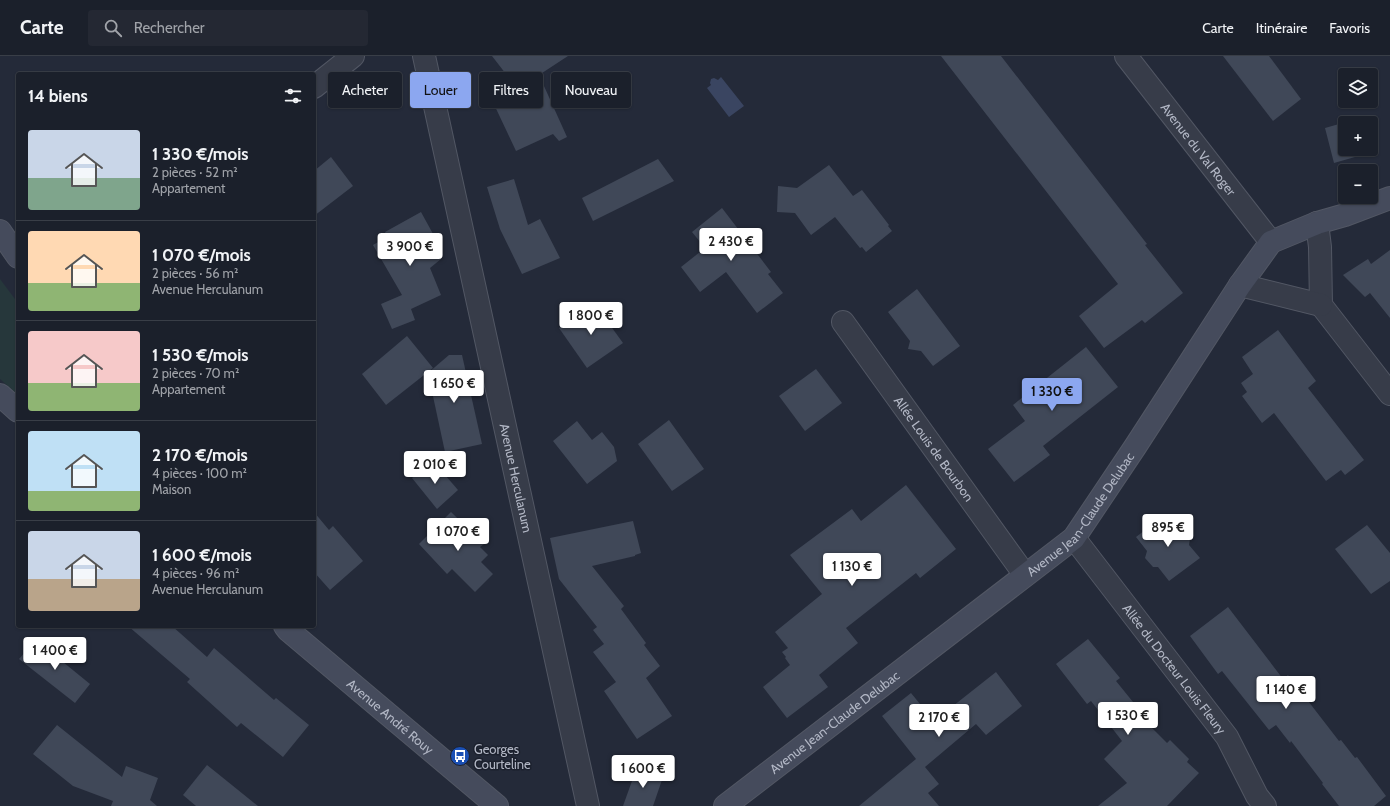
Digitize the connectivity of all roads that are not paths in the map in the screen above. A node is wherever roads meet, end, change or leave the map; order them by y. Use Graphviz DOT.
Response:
graph roads {
  1 [pos="353,56"];
  2 [pos="424,56"];
  3 [pos="1126,56"];
  4 [pos="316,85"];
  5 [pos="1390,198"];
  6 [pos="1317,223"];
  7 [pos="0,231"];
  8 [pos="1271,242"];
  9 [pos="16,254"];
  10 [pos="1240,285"];
  11 [pos="1321,305"];
  12 [pos="843,322"];
  13 [pos="0,394"];
  14 [pos="1390,394"];
  15 [pos="16,409"];
  16 [pos="1074,538"];
  17 [pos="1025,575"];
  18 [pos="286,628"];
  19 [pos="497,806"];
  20 [pos="588,806"];
  21 [pos="726,806"];
  22 [pos="1265,806"];
  1 -- 4 [label="street"];
  2 -- 20 [label="street, Avenue Herculanum"];
  3 -- 8 [label="street, Avenue du Val Roger"];
  5 -- 6 [label="street"];
  6 -- 8 [label="street"];
  6 -- 11 [label="street"];
  7 -- 9 [label="street"];
  8 -- 10 [label="street, Avenue Jean-Claude Delubac"];
  10 -- 11 [label="street"];
  10 -- 16 [label="street, Avenue Jean-Claude Delubac"];
  11 -- 14 [label="street"];
  12 -- 17 [label="street, Allée Louis de Bourbon"];
  13 -- 15 [label="street"];
  16 -- 17 [label="street, Avenue Jean-Claude Delubac"];
  16 -- 22 [label="street, Allée du Docteur Louis Fleury"];
  17 -- 21 [label="street, Avenue Jean-Claude Delubac"];
  18 -- 19 [label="street, Avenue André Rouy"];
}
